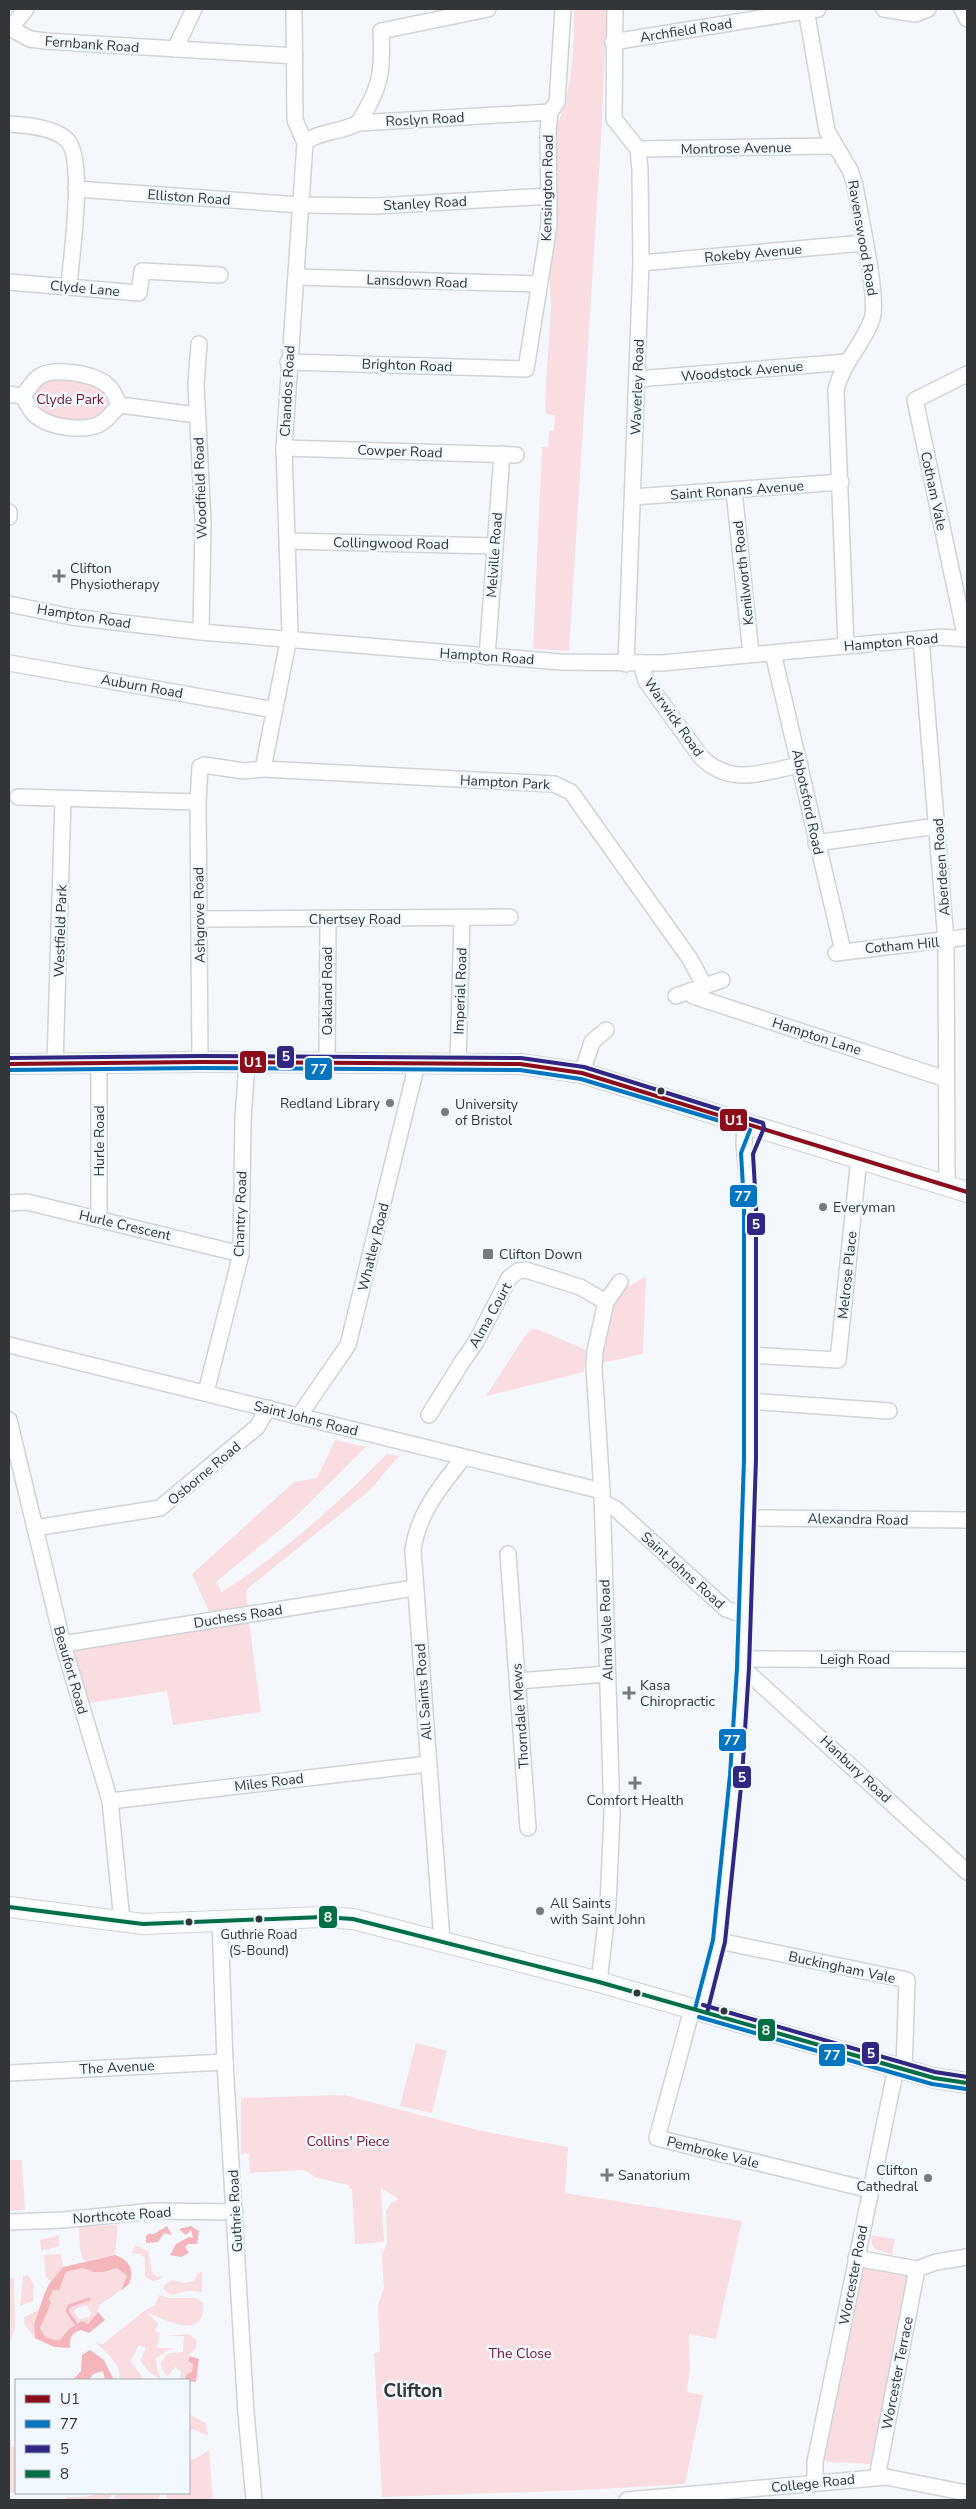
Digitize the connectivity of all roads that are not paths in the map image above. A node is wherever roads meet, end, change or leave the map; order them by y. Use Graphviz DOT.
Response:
graph roads {
  1 [pos="194,9"];
  2 [pos="294,9"];
  3 [pos="488,9"];
  4 [pos="563,9"];
  5 [pos="615,9"];
  6 [pos="810,9"];
  7 [pos="884,9"];
  8 [pos="928,9"];
  9 [pos="962,9"];
  10 [pos="967,19"];
  11 [pos="14,21"];
  12 [pos="613,42"];
  13 [pos="175,49"];
  14 [pos="295,56"];
  15 [pos="550,112"];
  16 [pos="358,123"];
  17 [pos="9,124"];
  18 [pos="305,143"];
  19 [pos="834,146"];
  20 [pos="638,149"];
  21 [pos="76,189"];
  22 [pos="549,196"];
  23 [pos="301,205"];
  24 [pos="864,243"];
  25 [pos="641,263"];
  26 [pos="220,274"];
  27 [pos="296,277"];
  28 [pos="9,282"];
  29 [pos="539,284"];
  30 [pos="69,286"];
  31 [pos="199,344"];
  32 [pos="288,362"];
  33 [pos="847,362"];
  34 [pos="526,369"];
  35 [pos="967,374"];
  36 [pos="638,379"];
  37 [pos="15,395"];
  38 [pos="120,405"];
  39 [pos="197,415"];
  40 [pos="284,448"];
  41 [pos="509,455"];
  42 [pos="841,482"];
  43 [pos="734,491"];
  44 [pos="633,497"];
  45 [pos="288,541"];
  46 [pos="494,546"];
  47 [pos="9,604"];
  48 [pos="201,632"];
  49 [pos="921,639"];
  50 [pos="966,639"];
  51 [pos="290,640"];
  52 [pos="846,646"];
  53 [pos="773,653"];
  54 [pos="752,654"];
  55 [pos="487,656"];
  56 [pos="9,663"];
  57 [pos="633,664"];
  58 [pos="275,710"];
  59 [pos="800,764"];
  60 [pos="200,767"];
  61 [pos="263,769"];
  62 [pos="18,796"];
  63 [pos="64,800"];
  64 [pos="198,802"];
  65 [pos="938,826"];
  66 [pos="816,843"];
  67 [pos="510,917"];
  68 [pos="462,918"];
  69 [pos="200,919"];
  70 [pos="328,919"];
  71 [pos="967,937"];
  72 [pos="946,941"];
  73 [pos="839,952"];
  74 [pos="722,980"];
  75 [pos="704,984"];
  76 [pos="606,1030"];
  77 [pos="200,1062"];
  78 [pos="327,1062"];
  79 [pos="55,1063"];
  80 [pos="99,1063"];
  81 [pos="247,1063"];
  82 [pos="9,1064"];
  83 [pos="417,1064"];
  84 [pos="458,1065"];
  85 [pos="582,1073"];
  86 [pos="946,1079"];
  87 [pos="751,1124"];
  88 [pos="859,1158"];
  89 [pos="947,1186"];
  90 [pos="967,1192"];
  91 [pos="9,1203"];
  92 [pos="99,1219"];
  93 [pos="241,1254"];
  94 [pos="620,1282"];
  95 [pos="606,1302"];
  96 [pos="9,1346"];
  97 [pos="750,1354"];
  98 [pos="206,1392"];
  99 [pos="749,1401"];
  100 [pos="268,1408"];
  101 [pos="889,1410"];
  102 [pos="429,1415"];
  103 [pos="299,1416"];
  104 [pos="9,1420"];
  105 [pos="463,1458"];
  106 [pos="602,1496"];
  107 [pos="749,1518"];
  108 [pos="967,1520"];
  109 [pos="35,1528"];
  110 [pos="508,1554"];
  111 [pos="414,1588"];
  112 [pos="743,1615"];
  113 [pos="63,1644"];
  114 [pos="967,1660"];
  115 [pos="743,1663"];
  116 [pos="607,1674"];
  117 [pos="518,1681"];
  118 [pos="428,1764"];
  119 [pos="110,1801"];
  120 [pos="528,1828"];
  121 [pos="967,1872"];
  122 [pos="9,1907"];
  123 [pos="220,1920"];
  124 [pos="122,1921"];
  125 [pos="442,1941"];
  126 [pos="719,1941"];
  127 [pos="599,1982"];
  128 [pos="697,2010"];
  129 [pos="225,2062"];
  130 [pos="900,2069"];
  131 [pos="9,2072"];
  132 [pos="967,2083"];
  133 [pos="870,2190"];
  134 [pos="235,2212"];
  135 [pos="9,2222"];
  136 [pos="967,2257"];
  137 [pos="856,2258"];
  138 [pos="917,2269"];
  139 [pos="877,2477"];
  140 [pos="815,2482"];
  141 [pos="967,2493"];
  142 [pos="735,2495"];
  143 [pos="683,2498"];
  144 [pos="254,2500"];
  145 [pos="627,2500"];
  1 -- 13 [label="street"];
  2 -- 14 [label="street"];
  3 -- 16 [label="street"];
  4 -- 15 [label="street, Kensington Road"];
  5 -- 12 [label="street"];
  6 -- 12 [label="street, Archfield Road"];
  6 -- 19 [label="street, Ravenswood Road"];
  7 -- 8 [label="street"];
  9 -- 10 [label="street"];
  11 -- 13 [label="street, Fernbank Road"];
  12 -- 20 [label="street"];
  13 -- 14 [label="street, Fernbank Road"];
  14 -- 18 [label="street"];
  15 -- 16 [label="street, Roslyn Road"];
  15 -- 22 [label="street, Kensington Road"];
  16 -- 18 [label="street, Roslyn Road"];
  17 -- 21 [label="street"];
  18 -- 23 [label="street, Chandos Road"];
  19 -- 20 [label="street, Montrose Avenue"];
  19 -- 24 [label="street, Ravenswood Road"];
  20 -- 25 [label="street, Waverley Road"];
  21 -- 23 [label="street, Elliston Road"];
  21 -- 30 [label="street"];
  22 -- 23 [label="street, Stanley Road"];
  22 -- 29 [label="street, Kensington Road"];
  23 -- 27 [label="street, Chandos Road"];
  24 -- 25 [label="street, Rokeby Avenue"];
  24 -- 33 [label="street, Ravenswood Road"];
  25 -- 36 [label="street, Waverley Road"];
  26 -- 30 [label="street, Clyde Lane"];
  27 -- 29 [label="street, Lansdown Road"];
  27 -- 32 [label="street, Chandos Road"];
  28 -- 30 [label="street, Clyde Lane"];
  29 -- 34 [label="street, Kensington Road"];
  31 -- 39 [label="street, Woodfield Road"];
  32 -- 34 [label="street, Brighton Road"];
  32 -- 40 [label="street, Chandos Road"];
  33 -- 36 [label="street, Woodstock Avenue"];
  33 -- 42 [label="street, Ravenswood Road"];
  35 -- 50 [label="street, Cotham Vale"];
  36 -- 44 [label="street, Waverley Road"];
  37 -- 38 [label="street"];
  37 -- 38 [label="street"];
  38 -- 39 [label="street"];
  39 -- 48 [label="street, Woodfield Road"];
  40 -- 41 [label="street, Cowper Road"];
  40 -- 45 [label="street, Chandos Road"];
  41 -- 46 [label="street, Melville Road"];
  42 -- 43 [label="street, Saint Ronans Avenue"];
  42 -- 52 [label="street, Ravenswood Road"];
  43 -- 44 [label="street, Saint Ronans Avenue"];
  43 -- 54 [label="street, Kenilworth Road"];
  44 -- 57 [label="street, Waverley Road"];
  45 -- 46 [label="street, Collingwood Road"];
  45 -- 51 [label="street, Chandos Road"];
  46 -- 55 [label="street, Melville Road"];
  47 -- 48 [label="street, Hampton Road"];
  48 -- 51 [label="street, Hampton Road"];
  49 -- 50 [label="street, Hampton Road"];
  49 -- 52 [label="street, Hampton Road"];
  49 -- 65 [label="street, Aberdeen Road"];
  51 -- 55 [label="street, Hampton Road"];
  51 -- 58 [label="street"];
  52 -- 53 [label="street, Hampton Road"];
  53 -- 54 [label="street, Hampton Road"];
  53 -- 59 [label="street, Abbotsford Road"];
  54 -- 57 [label="street, Hampton Road"];
  55 -- 57 [label="street, Hampton Road"];
  56 -- 58 [label="street, Auburn Road"];
  57 -- 59 [label="street, Warwick Road"];
  58 -- 61 [label="street"];
  59 -- 66 [label="street, Abbotsford Road"];
  60 -- 61 [label="street, Hampton Park"];
  60 -- 64 [label="street, Ashgrove Road"];
  61 -- 75 [label="street, Hampton Park"];
  62 -- 63 [label="street"];
  63 -- 64 [label="street"];
  63 -- 79 [label="street, Westfield Park"];
  64 -- 69 [label="street, Ashgrove Road"];
  65 -- 66 [label="street"];
  65 -- 72 [label="street, Aberdeen Road"];
  66 -- 73 [label="street, Abbotsford Road"];
  67 -- 68 [label="street, Chertsey Road"];
  68 -- 70 [label="street, Chertsey Road"];
  68 -- 84 [label="street, Imperial Road"];
  69 -- 70 [label="street, Chertsey Road"];
  69 -- 77 [label="street, Ashgrove Road"];
  70 -- 78 [label="street, Oakland Road"];
  71 -- 72 [label="street, Cotham Hill"];
  72 -- 73 [label="street, Cotham Hill"];
  72 -- 86 [label="street, Aberdeen Road"];
  74 -- 75 [label="street"];
  75 -- 86 [label="street, Hampton Lane"];
  76 -- 85 [label="street"];
  77 -- 80 [label="main road"];
  77 -- 81 [label="main road"];
  78 -- 81 [label="main road"];
  78 -- 83 [label="main road"];
  79 -- 80 [label="main road"];
  79 -- 82 [label="main road"];
  80 -- 92 [label="street, Hurle Road"];
  81 -- 93 [label="street, Chantry Road"];
  83 -- 84 [label="main road"];
  83 -- 103 [label="street, Whatley Road"];
  84 -- 85 [label="main road"];
  85 -- 87 [label="main road"];
  86 -- 89 [label="street, Aberdeen Road"];
  87 -- 88 [label="main road"];
  87 -- 97 [label="street"];
  88 -- 89 [label="main road"];
  88 -- 97 [label="street, Melrose Place"];
  89 -- 90 [label="main road"];
  91 -- 92 [label="street, Hurle Crescent"];
  92 -- 93 [label="street, Hurle Crescent"];
  93 -- 98 [label="street, Chantry Road"];
  94 -- 95 [label="street, Alma Vale Road"];
  95 -- 102 [label="street, Alma Court"];
  95 -- 106 [label="street, Alma Vale Road"];
  96 -- 98 [label="street, Saint Johns Road"];
  97 -- 99 [label="street"];
  98 -- 100 [label="street, Saint Johns Road"];
  99 -- 101 [label="street"];
  99 -- 107 [label="street"];
  100 -- 103 [label="street, Saint Johns Road"];
  100 -- 109 [label="street, Osborne Road"];
  103 -- 105 [label="street, Saint Johns Road"];
  104 -- 109 [label="street, Beaufort Road"];
  105 -- 106 [label="street, Saint Johns Road"];
  105 -- 111 [label="street, All Saints Road"];
  106 -- 112 [label="street, Saint Johns Road"];
  106 -- 116 [label="street, Alma Vale Road"];
  107 -- 108 [label="street, Alexandra Road"];
  107 -- 112 [label="street"];
  109 -- 113 [label="street, Beaufort Road"];
  110 -- 117 [label="street, Thorndale Mews"];
  111 -- 113 [label="street, Duchess Road"];
  111 -- 118 [label="street, All Saints Road"];
  112 -- 115 [label="street"];
  113 -- 119 [label="street, Beaufort Road"];
  114 -- 115 [label="street, Leigh Road"];
  115 -- 121 [label="street, Hanbury Road"];
  115 -- 126 [label="street"];
  116 -- 117 [label="street"];
  116 -- 127 [label="street, Alma Vale Road"];
  117 -- 120 [label="street, Thorndale Mews"];
  118 -- 119 [label="street, Miles Road"];
  118 -- 125 [label="street, All Saints Road"];
  119 -- 124 [label="street, Beaufort Road"];
  122 -- 124 [label="main road"];
  123 -- 124 [label="main road"];
  123 -- 125 [label="main road"];
  123 -- 129 [label="street, Guthrie Road"];
  125 -- 127 [label="main road"];
  126 -- 128 [label="street"];
  126 -- 130 [label="street, Buckingham Vale"];
  127 -- 128 [label="main road"];
  128 -- 130 [label="main road"];
  128 -- 133 [label="street, Pembroke Vale"];
  129 -- 131 [label="street, The Avenue"];
  129 -- 134 [label="street, Guthrie Road"];
  130 -- 132 [label="main road"];
  130 -- 133 [label="street, Worcester Road"];
  133 -- 137 [label="street, Worcester Road"];
  134 -- 135 [label="street, Northcote Road"];
  134 -- 144 [label="street, Guthrie Road"];
  136 -- 138 [label="street"];
  137 -- 138 [label="street"];
  137 -- 140 [label="street, Worcester Road"];
  138 -- 139 [label="street, Worcester Terrace"];
  139 -- 140 [label="street, College Road"];
  139 -- 141 [label="street, College Road"];
  140 -- 142 [label="street, College Road"];
  142 -- 143 [label="street, College Road"];
  143 -- 145 [label="street, College Road"];
}
